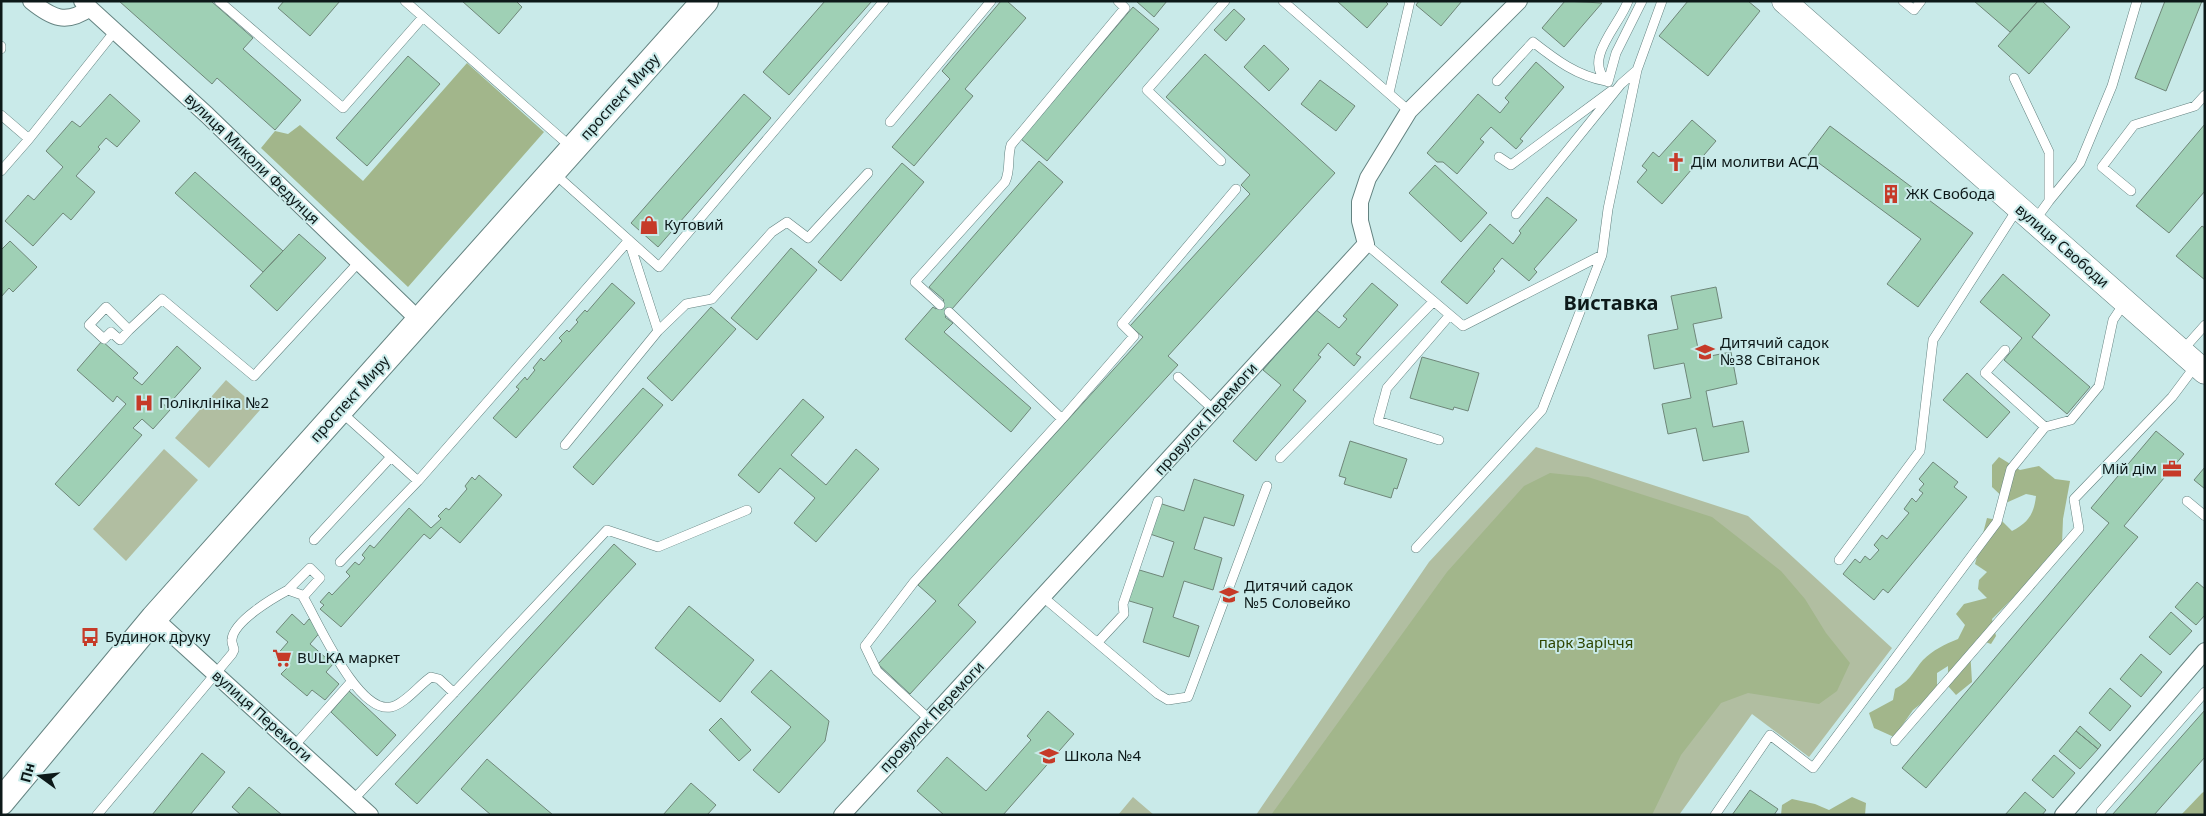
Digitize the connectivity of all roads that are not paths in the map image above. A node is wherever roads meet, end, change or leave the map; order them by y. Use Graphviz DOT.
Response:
graph roads {
  1 [pos="31,1"];
  2 [pos="219,1"];
  3 [pos="406,1"];
  4 [pos="884,1"];
  5 [pos="991,1"];
  6 [pos="1118,1"];
  7 [pos="1225,1"];
  8 [pos="1283,1"];
  9 [pos="1410,1"];
  10 [pos="1519,1"];
  11 [pos="1628,1"];
  12 [pos="1642,1"];
  13 [pos="1662,1"];
  14 [pos="1784,1"];
  15 [pos="1802,1"];
  16 [pos="1904,1"];
  17 [pos="1921,1"];
  18 [pos="2137,1"];
  19 [pos="701,3"];
  20 [pos="86,5"];
  21 [pos="423,17"];
  22 [pos="115,31"];
  23 [pos="1637,70"];
  24 [pos="2014,78"];
  25 [pos="1497,82"];
  26 [pos="1608,82"];
  27 [pos="1621,84"];
  28 [pos="1389,94"];
  29 [pos="2205,94"];
  30 [pos="1409,111"];
  31 [pos="1,115"];
  32 [pos="890,122"];
  33 [pos="28,139"];
  34 [pos="573,149"];
  35 [pos="1499,157"];
  36 [pos="1221,161"];
  37 [pos="1,171"];
  38 [pos="552,172"];
  39 [pos="868,173"];
  40 [pos="1236,189"];
  41 [pos="2132,191"];
  42 [pos="2036,207"];
  43 [pos="1516,214"];
  44 [pos="629,240"];
  45 [pos="1366,244"];
  46 [pos="1602,255"];
  47 [pos="359,262"];
  48 [pos="1433,302"];
  49 [pos="2125,302"];
  50 [pos="940,305"];
  51 [pos="949,312"];
  52 [pos="1450,316"];
  53 [pos="420,321"];
  54 [pos="129,330"];
  55 [pos="658,330"];
  56 [pos="2005,350"];
  57 [pos="2201,356"];
  58 [pos="1178,377"];
  59 [pos="340,410"];
  60 [pos="1214,410"];
  61 [pos="1062,419"];
  62 [pos="2045,427"];
  63 [pos="1439,440"];
  64 [pos="565,445"];
  65 [pos="390,458"];
  66 [pos="1280,458"];
  67 [pos="418,481"];
  68 [pos="1267,486"];
  69 [pos="1158,501"];
  70 [pos="2188,501"];
  71 [pos="747,510"];
  72 [pos="2205,516"];
  73 [pos="314,540"];
  74 [pos="1416,548"];
  75 [pos="1839,560"];
  76 [pos="340,562"];
  77 [pos="288,590"];
  78 [pos="303,597"];
  79 [pos="1044,597"];
  80 [pos="154,618"];
  81 [pos="1098,642"];
  82 [pos="2205,651"];
  83 [pos="216,674"];
  84 [pos="351,682"];
  85 [pos="2205,692"];
  86 [pos="454,693"];
  87 [pos="929,719"];
  88 [pos="1895,740"];
  89 [pos="294,746"];
  90 [pos="353,800"];
  91 [pos="1,802"];
  92 [pos="2101,811"];
  93 [pos="97,815"];
  94 [pos="370,815"];
  95 [pos="842,815"];
  96 [pos="1715,815"];
  97 [pos="2063,815"];
  1 -- 20 [label="street"];
  2 -- 21 [label="lane"];
  3 -- 21 [label="lane"];
  4 -- 44 [label="lane"];
  5 -- 32 [label="lane"];
  6 -- 50 [label="lane"];
  7 -- 36 [label="lane"];
  8 -- 28 [label="lane"];
  9 -- 28 [label="lane"];
  10 -- 30 [label="street"];
  11 -- 26 [label="lane"];
  12 -- 26 [label="lane"];
  13 -- 23 [label="lane"];
  14 -- 42 [label="main road, вулиця Свободи"];
  15 -- 42 [label="main road, вулиця Свободи"];
  16 -- 17 [label="lane"];
  18 -- 42 [label="lane"];
  19 -- 34 [label="main road, проспект Миру"];
  20 -- 22 [label="street, вулиця Миколи Федунця"];
  21 -- 34 [label="lane"];
  22 -- 33 [label="lane"];
  22 -- 47 [label="street, вулиця Миколи Федунця"];
  23 -- 27 [label="lane"];
  23 -- 46 [label="lane"];
  24 -- 42 [label="lane"];
  25 -- 26 [label="lane"];
  26 -- 27 [label="lane"];
  27 -- 35 [label="lane"];
  27 -- 43 [label="lane"];
  28 -- 30 [label="lane"];
  29 -- 41 [label="lane"];
  30 -- 45 [label="street"];
  31 -- 33 [label="lane"];
  33 -- 37 [label="lane"];
  34 -- 38 [label="main road, проспект Миру"];
  38 -- 44 [label="lane"];
  38 -- 53 [label="main road, проспект Миру"];
  39 -- 55 [label="lane"];
  40 -- 61 [label="lane"];
  42 -- 49 [label="main road, вулиця Свободи"];
  42 -- 57 [label="main road, вулиця Свободи"];
  42 -- 75 [label="lane"];
  44 -- 55 [label="lane"];
  44 -- 67 [label="lane"];
  45 -- 48 [label="lane"];
  45 -- 60 [label="street, провулок Перемоги"];
  46 -- 52 [label="lane"];
  46 -- 74 [label="lane"];
  47 -- 53 [label="street, вулиця Миколи Федунця"];
  47 -- 54 [label="lane"];
  48 -- 52 [label="lane"];
  48 -- 66 [label="lane"];
  49 -- 57 [label="main road, вулиця Свободи"];
  49 -- 62 [label="lane"];
  51 -- 61 [label="lane"];
  52 -- 63 [label="lane"];
  53 -- 59 [label="main road, проспект Миру"];
  54 -- 54 [label="lane"];
  55 -- 64 [label="lane"];
  56 -- 62 [label="lane"];
  57 -- 88 [label="lane"];
  58 -- 60 [label="lane"];
  59 -- 65 [label="lane"];
  59 -- 80 [label="main road, проспект Миру"];
  60 -- 79 [label="street, провулок Перемоги"];
  61 -- 87 [label="lane"];
  62 -- 96 [label="lane"];
  65 -- 67 [label="lane"];
  65 -- 73 [label="lane"];
  67 -- 76 [label="lane"];
  68 -- 81 [label="lane"];
  69 -- 81 [label="lane"];
  70 -- 72 [label="lane"];
  71 -- 86 [label="lane"];
  77 -- 78 [label="lane"];
  77 -- 78 [label="lane"];
  77 -- 83 [label="lane"];
  78 -- 84 [label="lane"];
  79 -- 81 [label="lane"];
  79 -- 87 [label="street, провулок Перемоги"];
  80 -- 83 [label="street, вулиця Перемоги"];
  80 -- 91 [label="main road, проспект Миру"];
  82 -- 97 [label="street"];
  83 -- 89 [label="street, вулиця Перемоги"];
  83 -- 93 [label="lane"];
  84 -- 86 [label="lane"];
  84 -- 89 [label="lane"];
  85 -- 92 [label="lane"];
  86 -- 90 [label="lane"];
  87 -- 95 [label="street, провулок Перемоги"];
  89 -- 90 [label="street, вулиця Перемоги"];
  90 -- 94 [label="street, вулиця Перемоги"];
}
